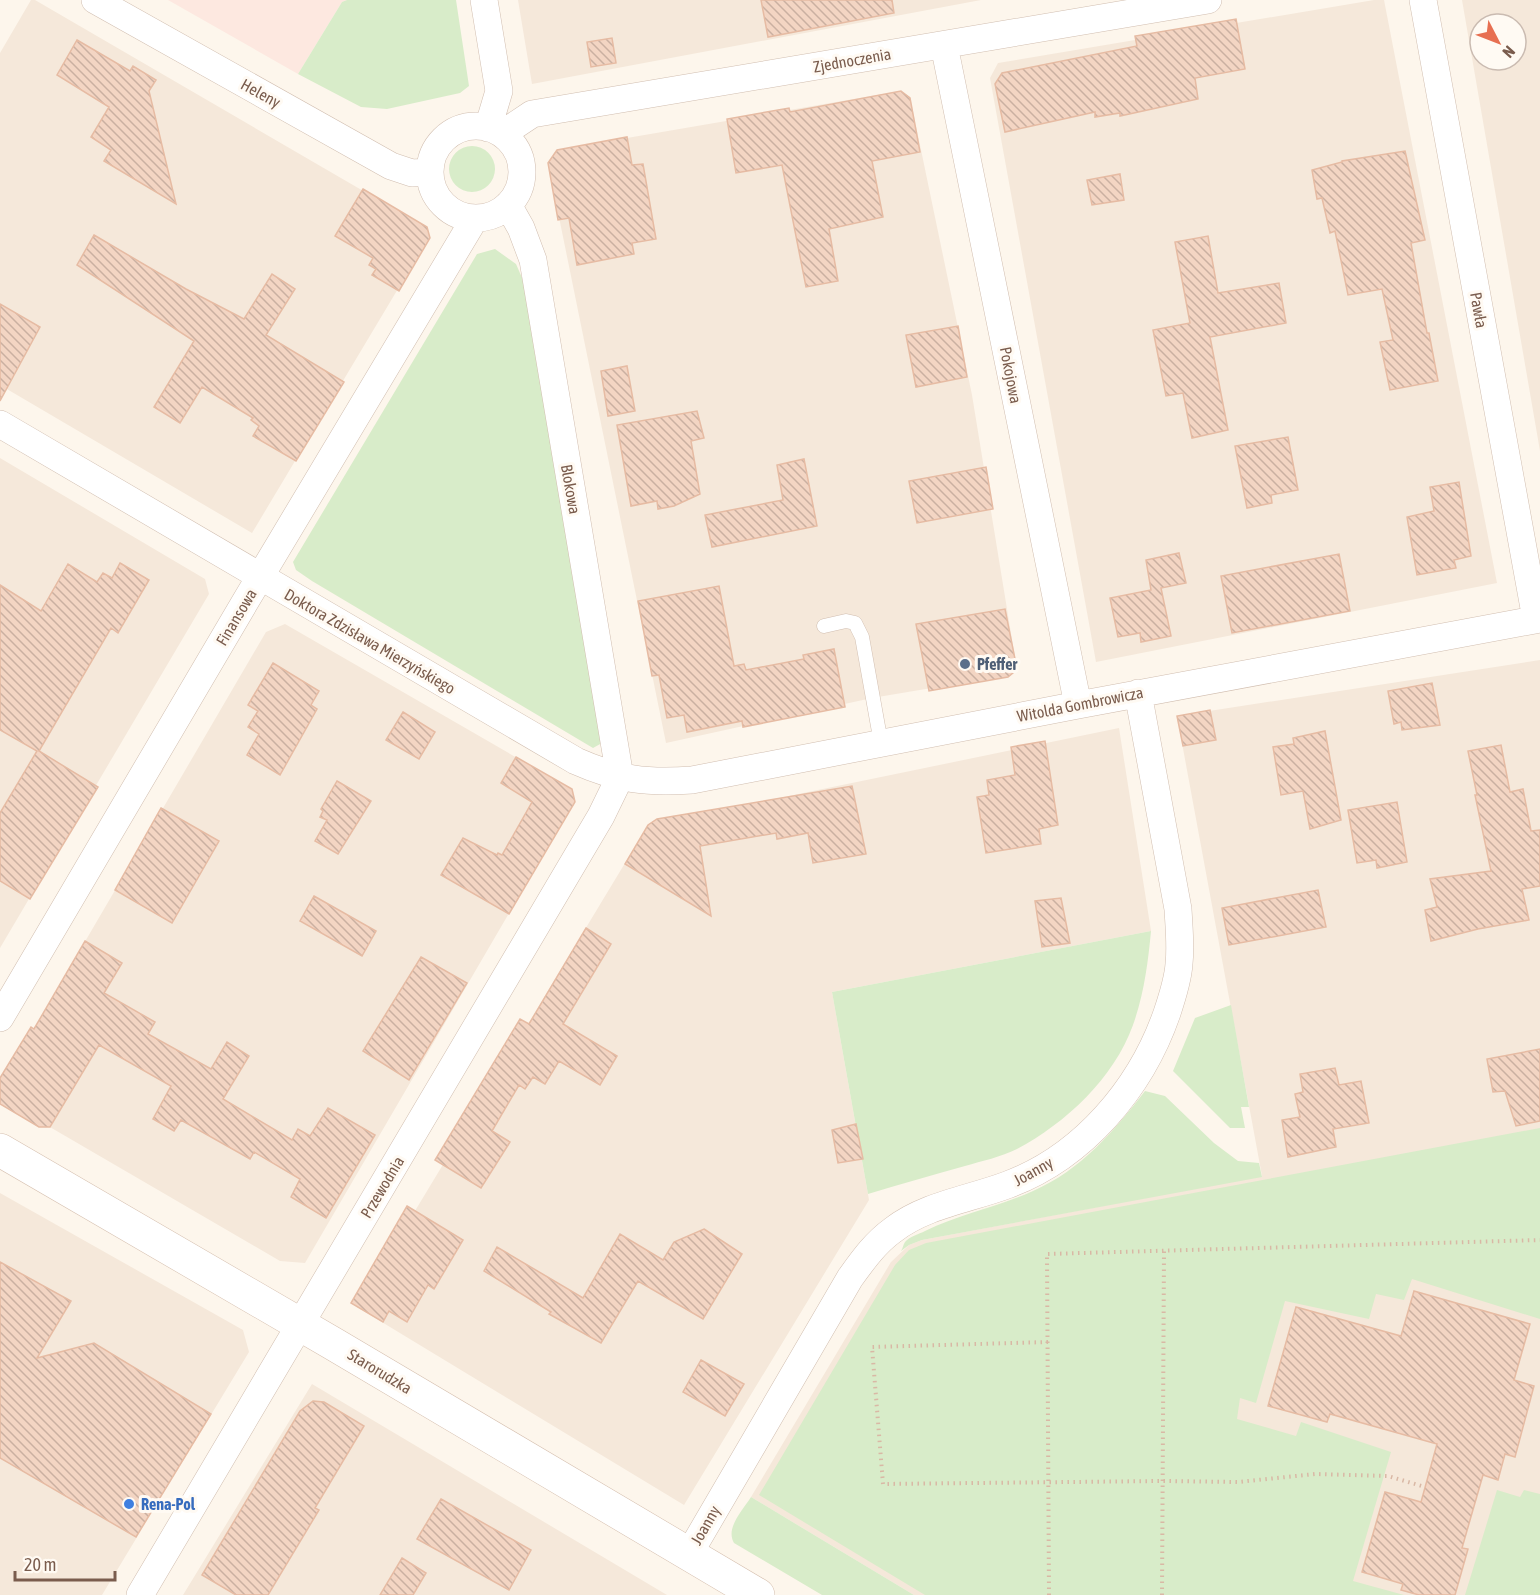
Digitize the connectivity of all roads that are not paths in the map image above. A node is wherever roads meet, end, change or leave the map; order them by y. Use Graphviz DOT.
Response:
graph roads {
  1 [pos="95,0"];
  2 [pos="484,0"];
  3 [pos="1208,0"];
  4 [pos="1423,0"];
  5 [pos="1154,5"];
  6 [pos="944,45"];
  7 [pos="495,131"];
  8 [pos="430,172"];
  9 [pos="508,205"];
  10 [pos="475,218"];
  11 [pos="0,424"];
  12 [pos="260,576"];
  13 [pos="1538,619"];
  14 [pos="824,626"];
  15 [pos="1138,693"];
  16 [pos="1078,705"];
  17 [pos="881,743"];
  18 [pos="620,777"];
  19 [pos="0,1018"];
  20 [pos="0,1150"];
  21 [pos="301,1324"];
  22 [pos="689,1554"];
  23 [pos="140,1595"];
  24 [pos="758,1595"];
  1 -- 8 [label="street, Heleny"];
  2 -- 7 [label="street"];
  3 -- 5 [label="street, Zjednoczenia"];
  4 -- 13 [label="street, Pawła"];
  5 -- 6 [label="street, Zjednoczenia"];
  6 -- 7 [label="street, Zjednoczenia"];
  6 -- 16 [label="street, Pokojowa"];
  7 -- 8 [label="street"];
  7 -- 9 [label="street"];
  8 -- 10 [label="street"];
  9 -- 10 [label="street"];
  9 -- 18 [label="street, Blokowa"];
  10 -- 12 [label="street, Finansowa"];
  11 -- 12 [label="street, Doktora Zdzisława Mierzyńskiego"];
  12 -- 18 [label="street, Doktora Zdzisława Mierzyńskiego"];
  12 -- 19 [label="street, Finansowa"];
  13 -- 15 [label="street, Witolda Gombrowicza"];
  14 -- 17 [label="lane"];
  15 -- 16 [label="street, Witolda Gombrowicza"];
  15 -- 22 [label="street, Joanny"];
  16 -- 17 [label="street, Witolda Gombrowicza"];
  17 -- 18 [label="street, Witolda Gombrowicza"];
  18 -- 21 [label="street, Przewodnia"];
  20 -- 21 [label="street, Starorudzka"];
  21 -- 22 [label="street, Starorudzka"];
  21 -- 23 [label="street, Przewodnia"];
  22 -- 24 [label="street, Starorudzka"];
}
